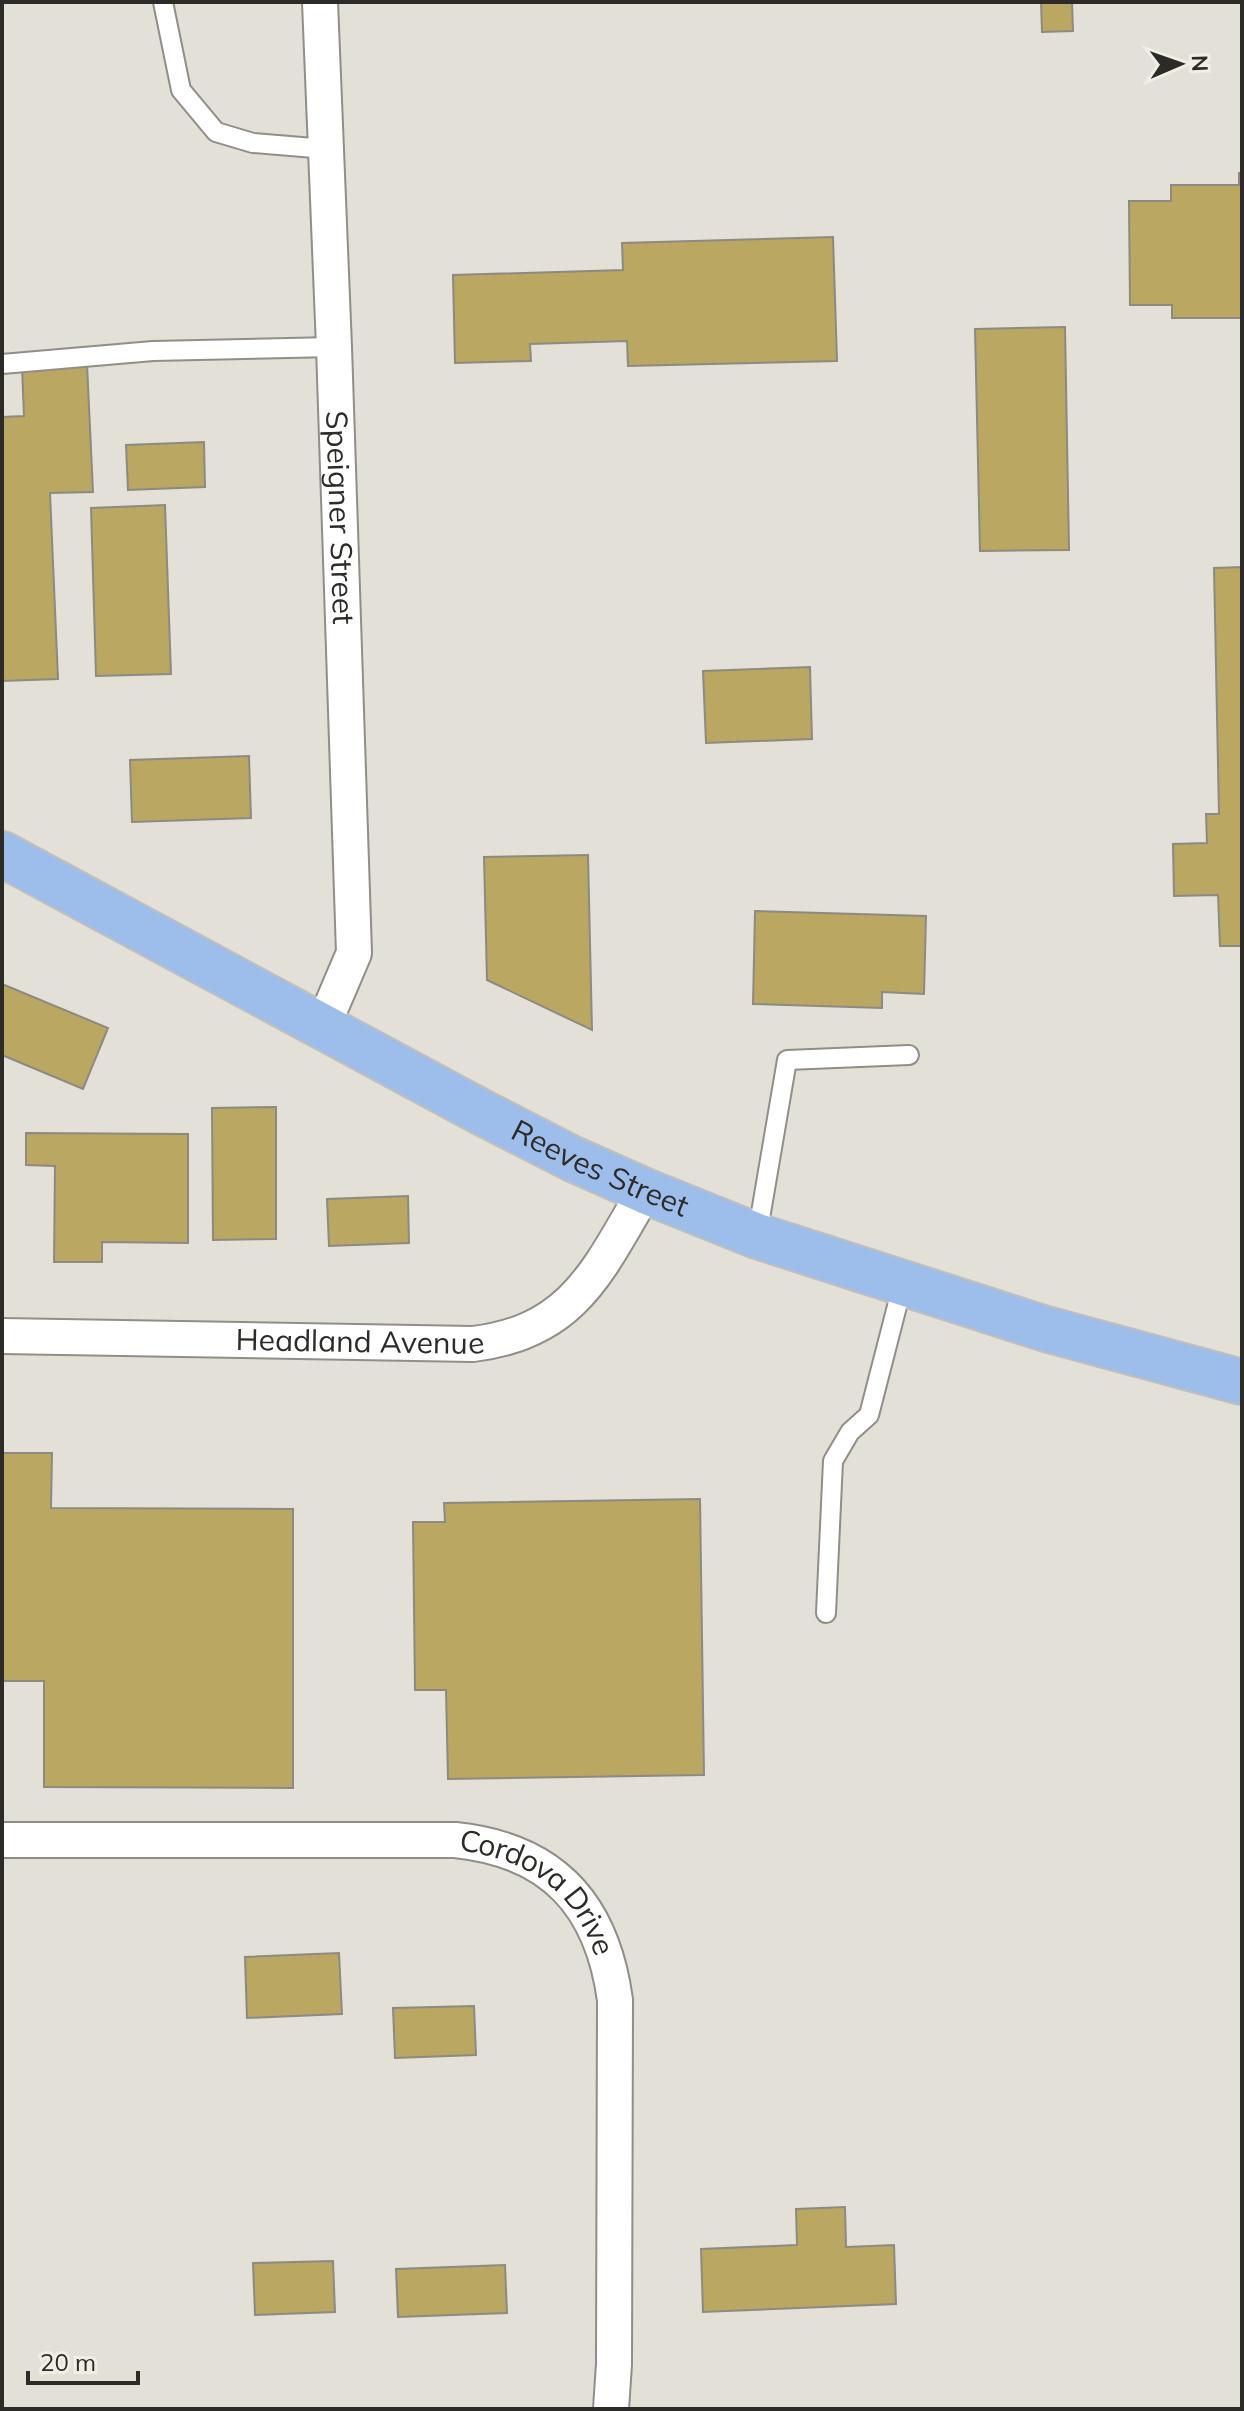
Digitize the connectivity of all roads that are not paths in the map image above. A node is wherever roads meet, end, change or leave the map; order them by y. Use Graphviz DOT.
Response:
graph roads {
  1 [pos="163,2"];
  2 [pos="320,2"];
  3 [pos="326,149"];
  4 [pos="334,347"];
  5 [pos="2,364"];
  6 [pos="2,854"];
  7 [pos="322,1028"];
  8 [pos="909,1055"];
  9 [pos="645,1191"];
  10 [pos="757,1236"];
  11 [pos="903,1283"];
  12 [pos="2,1336"];
  13 [pos="1242,1382"];
  14 [pos="826,1613"];
  15 [pos="2,1840"];
  16 [pos="611,2409"];
  1 -- 3 [label="lane"];
  2 -- 3 [label="street, Speigner Street"];
  3 -- 4 [label="street, Speigner Street"];
  4 -- 5 [label="lane"];
  4 -- 7 [label="street, Speigner Street"];
  6 -- 7 [label="main road, Reeves Street"];
  7 -- 9 [label="main road, Reeves Street"];
  8 -- 10 [label="lane"];
  9 -- 10 [label="main road, Reeves Street"];
  9 -- 12 [label="street, Headland Avenue"];
  10 -- 11 [label="main road, Reeves Street"];
  11 -- 13 [label="main road, Reeves Street"];
  11 -- 14 [label="lane"];
  15 -- 16 [label="street, Cordova Drive"];
}
